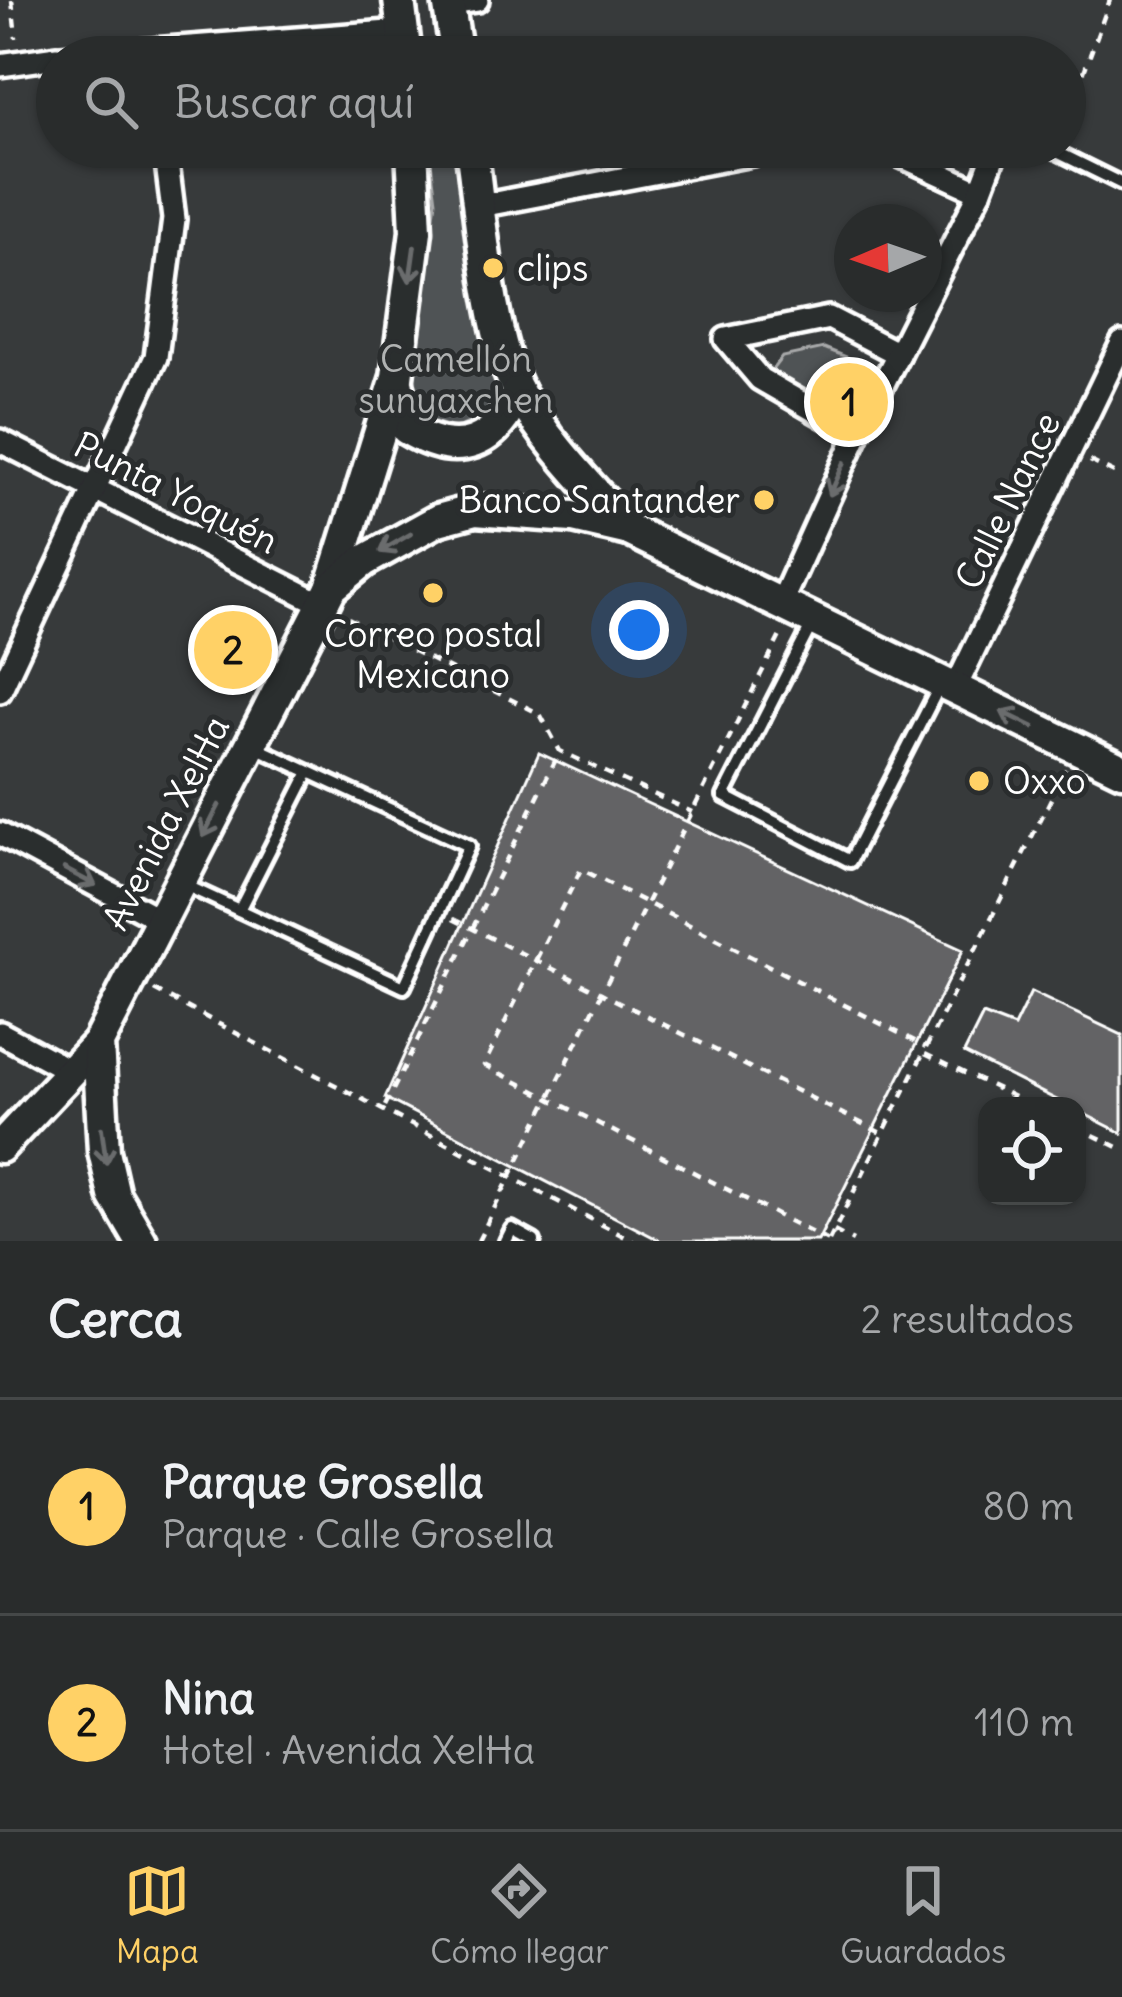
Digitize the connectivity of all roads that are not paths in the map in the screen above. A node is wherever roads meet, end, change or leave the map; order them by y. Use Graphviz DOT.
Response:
graph roads {
  1 [pos="458,1"];
  2 [pos="402,29"];
  3 [pos="327,36"];
  4 [pos="457,36"];
  5 [pos="1086,166"];
  6 [pos="168,168"];
  7 [pos="413,168"];
  8 [pos="474,168"];
  9 [pos="680,168"];
  10 [pos="928,168"];
  11 [pos="989,168"];
  12 [pos="1122,184"];
  13 [pos="980,192"];
  14 [pos="480,206"];
  15 [pos="1122,343"];
  16 [pos="898,354"];
  17 [pos="397,377"];
  18 [pos="518,391"];
  19 [pos="857,435"];
  20 [pos="0,441"];
  21 [pos="98,490"];
  22 [pos="629,530"];
  23 [pos="326,597"];
  24 [pos="796,612"];
  25 [pos="948,686"];
  26 [pos="0,691"];
  27 [pos="250,744"];
  28 [pos="1122,770"];
  29 [pos="309,772"];
  30 [pos="0,834"];
  31 [pos="180,883"];
  32 [pos="239,910"];
  33 [pos="161,920"];
  34 [pos="0,1033"];
  35 [pos="98,1043"];
  36 [pos="71,1072"];
  37 [pos="0,1147"];
  38 [pos="141,1241"];
  39 [pos="506,1241"];
  40 [pos="534,1241"];
  1 -- 4 [label="street"];
  2 -- 3 [label="street"];
  5 -- 12 [label="lane"];
  6 -- 21 [label="street"];
  7 -- 17 [label="street, one-way"];
  8 -- 14 [label="street"];
  9 -- 14 [label="street"];
  10 -- 13 [label="street"];
  11 -- 13 [label="street"];
  13 -- 16 [label="street"];
  14 -- 18 [label="street"];
  15 -- 25 [label="street, Calle Nance"];
  16 -- 19 [label="street"];
  16 -- 19 [label="street"];
  17 -- 18 [label="street"];
  17 -- 23 [label="street"];
  18 -- 22 [label="street"];
  19 -- 24 [label="street, one-way"];
  20 -- 21 [label="street, Punta Yoquén"];
  21 -- 23 [label="street, Punta Yoquén"];
  21 -- 26 [label="street"];
  22 -- 23 [label="street, Avenida XelHa, one-way"];
  22 -- 24 [label="street, Avenida XelHa"];
  23 -- 27 [label="street, Avenida XelHa"];
  24 -- 25 [label="street, Avenida XelHa"];
  24 -- 25 [label="lane"];
  28 -- 25 [label="street, Avenida XelHa, one-way"];
  27 -- 29 [label="lane"];
  27 -- 31 [label="street, Avenida XelHa, one-way"];
  29 -- 32 [label="lane"];
  29 -- 32 [label="lane"];
  30 -- 33 [label="street, one-way"];
  31 -- 32 [label="lane"];
  31 -- 33 [label="street, Avenida XelHa"];
  33 -- 35 [label="street, Avenida XelHa"];
  34 -- 36 [label="street"];
  35 -- 36 [label="street"];
  35 -- 38 [label="street, one-way"];
  36 -- 37 [label="street"];
  39 -- 40 [label="lane"];
}
